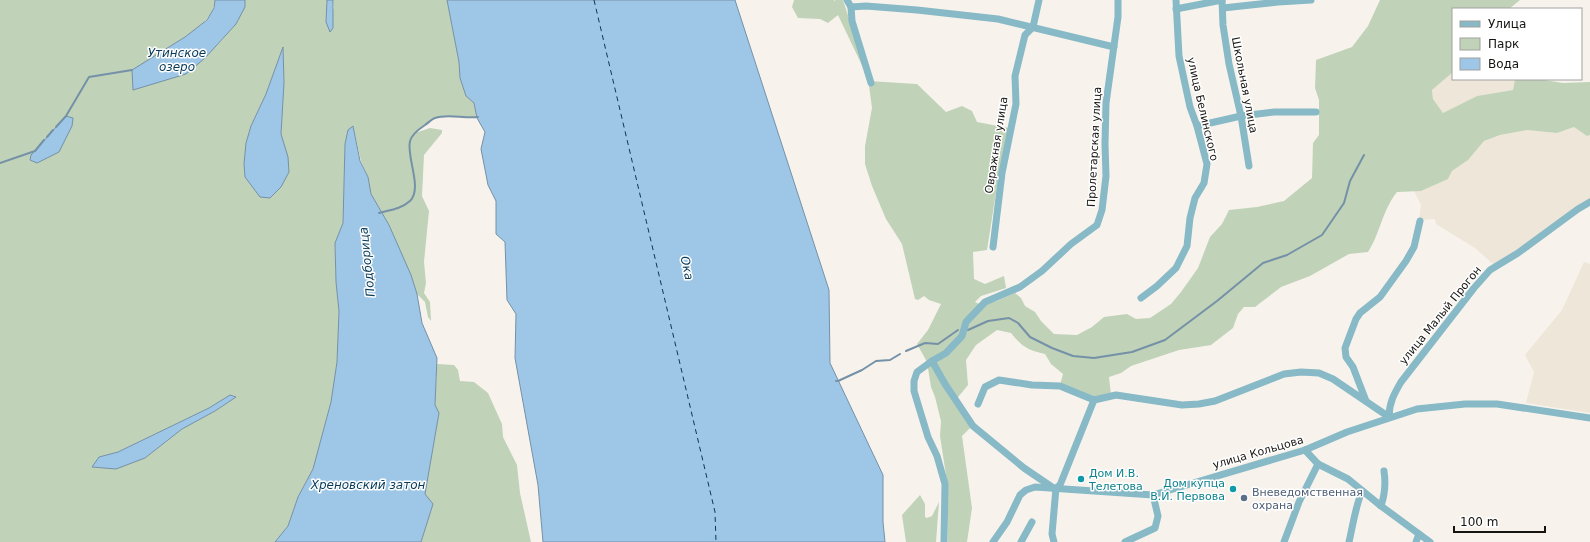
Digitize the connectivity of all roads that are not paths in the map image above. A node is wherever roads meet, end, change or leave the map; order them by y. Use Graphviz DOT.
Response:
graph roads {
  1 [pos="847,0"];
  2 [pos="1039,0"];
  3 [pos="1118,0"];
  4 [pos="1176,0"];
  5 [pos="1222,0"];
  6 [pos="1311,0"];
  7 [pos="851,7"];
  8 [pos="1223,8"];
  9 [pos="1176,9"];
  10 [pos="1033,27"];
  11 [pos="1114,47"];
  12 [pos="871,82"];
  13 [pos="1316,112"];
  14 [pos="1242,116"];
  15 [pos="1197,126"];
  16 [pos="1249,166"];
  17 [pos="1590,202"];
  18 [pos="1420,221"];
  19 [pos="993,247"];
  20 [pos="1141,298"];
  21 [pos="932,361"];
  22 [pos="1094,400"];
  23 [pos="1366,401"];
  24 [pos="978,404"];
  25 [pos="1389,417"];
  26 [pos="1590,418"];
  27 [pos="1305,450"];
  28 [pos="1318,464"];
  29 [pos="1384,471"];
  30 [pos="1054,488"];
  31 [pos="1362,491"];
  32 [pos="1154,495"];
  33 [pos="1381,506"];
  34 [pos="1032,522"];
  35 [pos="1419,534"];
  36 [pos="944,542"];
  37 [pos="993,542"];
  38 [pos="1022,542"];
  39 [pos="1054,542"];
  40 [pos="1125,542"];
  41 [pos="1284,542"];
  42 [pos="1349,542"];
  43 [pos="1416,542"];
  44 [pos="1430,542"];
  1 -- 7 [label="street"];
  2 -- 10 [label="street, Овражная улица"];
  3 -- 11 [label="street, Пролетарская улица"];
  4 -- 9 [label="street, улица Белинского"];
  5 -- 8 [label="street, Школьная улица"];
  5 -- 9 [label="street, Школьная улица"];
  6 -- 8 [label="street"];
  7 -- 10 [label="street"];
  7 -- 12 [label="street"];
  8 -- 14 [label="street, Школьная улица"];
  9 -- 15 [label="street, улица Белинского"];
  10 -- 11 [label="street"];
  10 -- 19 [label="street, Овражная улица"];
  11 -- 21 [label="street, Пролетарская улица"];
  13 -- 14 [label="street"];
  14 -- 15 [label="street"];
  14 -- 16 [label="street, Школьная улица"];
  15 -- 20 [label="street, улица Белинского"];
  17 -- 25 [label="street, улица Малый Прогон"];
  18 -- 23 [label="street"];
  21 -- 30 [label="street, улица Кольцова"];
  21 -- 36 [label="street, Пролетарская улица"];
  22 -- 23 [label="street"];
  22 -- 24 [label="street"];
  22 -- 30 [label="street"];
  23 -- 25 [label="street"];
  25 -- 26 [label="street, улица Кольцова"];
  25 -- 27 [label="street, улица Кольцова"];
  27 -- 28 [label="street"];
  27 -- 32 [label="street, улица Кольцова"];
  28 -- 31 [label="street"];
  28 -- 41 [label="street"];
  29 -- 33 [label="street"];
  30 -- 32 [label="street, улица Кольцова"];
  30 -- 37 [label="street, улица Кольцова"];
  30 -- 39 [label="street"];
  31 -- 33 [label="street"];
  31 -- 42 [label="street"];
  32 -- 40 [label="street"];
  33 -- 35 [label="street"];
  34 -- 38 [label="street"];
  35 -- 43 [label="street"];
  35 -- 44 [label="street"];
}
